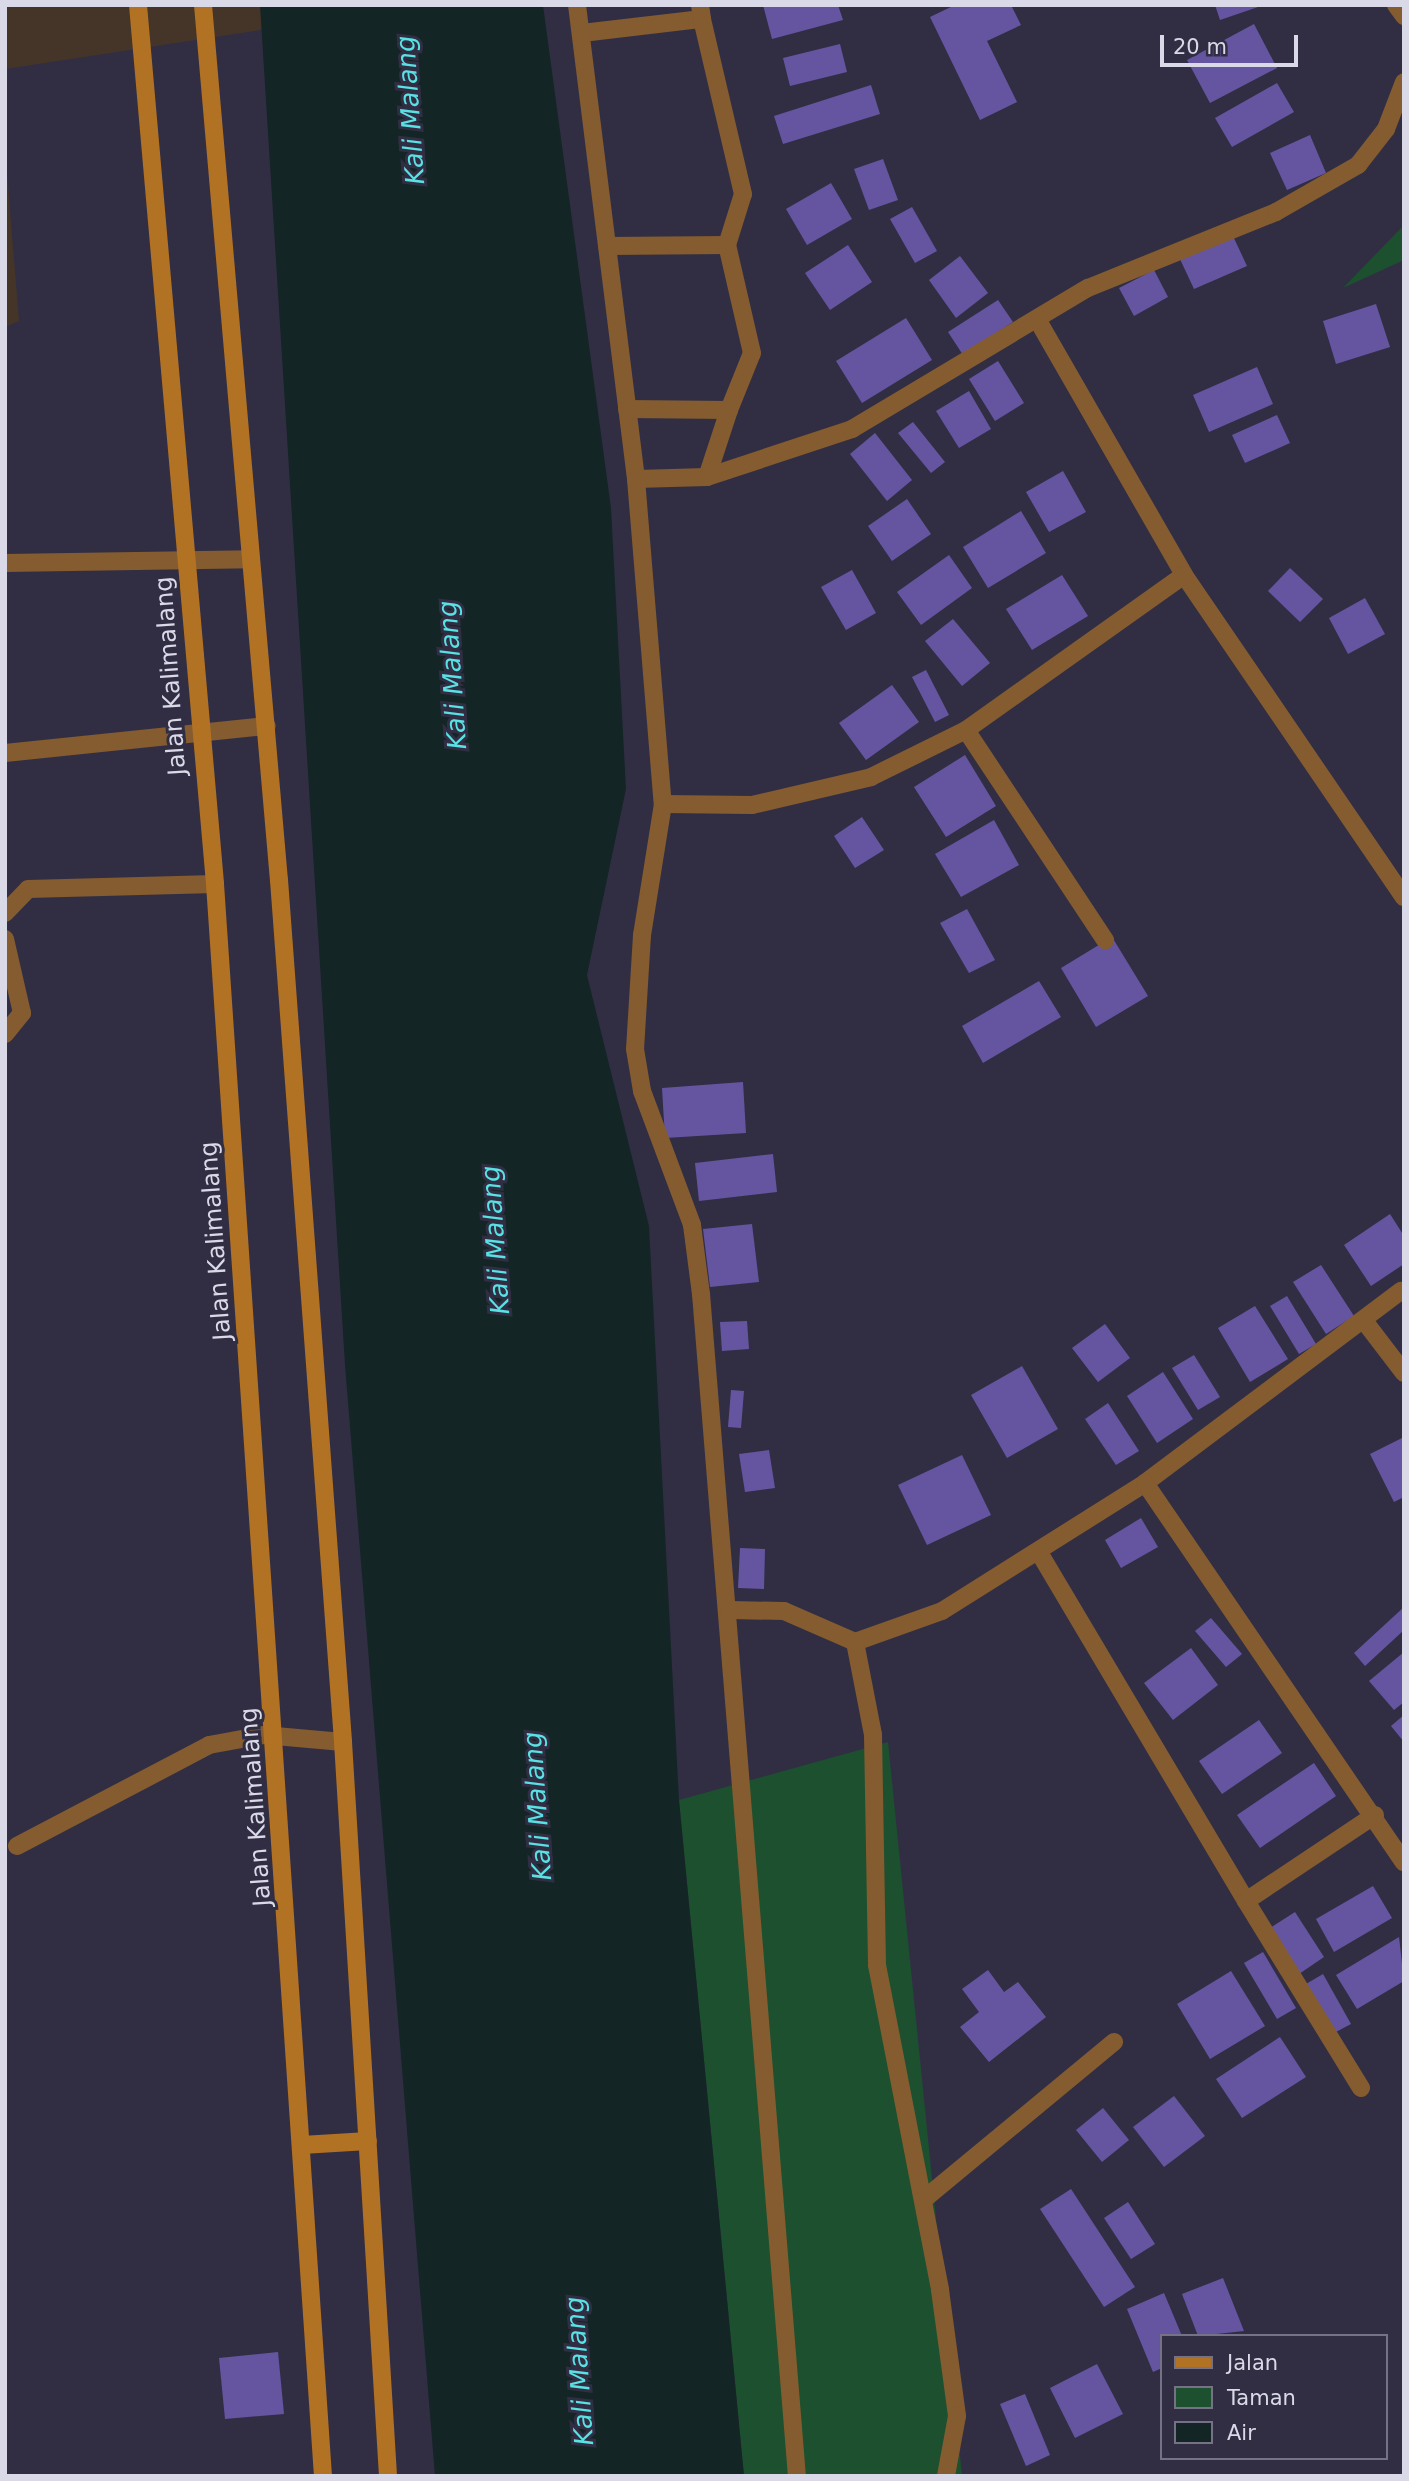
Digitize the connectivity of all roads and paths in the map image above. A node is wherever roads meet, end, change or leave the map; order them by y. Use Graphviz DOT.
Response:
graph roads {
  1 [pos="138,5"];
  2 [pos="204,5"];
  3 [pos="578,5"];
  4 [pos="1396,5"];
  5 [pos="701,12"];
  6 [pos="1404,16"];
  7 [pos="582,33"];
  8 [pos="1404,82"];
  9 [pos="727,245"];
  10 [pos="607,246"];
  11 [pos="1037,319"];
  12 [pos="627,409"];
  13 [pos="729,410"];
  14 [pos="707,477"];
  15 [pos="636,479"];
  16 [pos="251,559"];
  17 [pos="186,560"];
  18 [pos="5,563"];
  19 [pos="1184,575"];
  20 [pos="267,726"];
  21 [pos="966,730"];
  22 [pos="198,735"];
  23 [pos="5,753"];
  24 [pos="663,804"];
  25 [pos="215,884"];
  26 [pos="1404,897"];
  27 [pos="5,913"];
  28 [pos="5,939"];
  29 [pos="1105,940"];
  30 [pos="5,1034"];
  31 [pos="1401,1291"];
  32 [pos="1365,1322"];
  33 [pos="1404,1373"];
  34 [pos="1145,1483"];
  35 [pos="1040,1554"];
  36 [pos="730,1610"];
  37 [pos="855,1642"];
  38 [pos="276,1739"];
  39 [pos="343,1742"];
  40 [pos="1376,1815"];
  41 [pos="17,1846"];
  42 [pos="1404,1862"];
  43 [pos="1246,1901"];
  44 [pos="1114,2042"];
  45 [pos="1361,2088"];
  46 [pos="368,2141"];
  47 [pos="302,2145"];
  48 [pos="923,2200"];
  49 [pos="323,2476"];
  50 [pos="388,2476"];
  51 [pos="797,2476"];
  52 [pos="946,2476"];
  1 -- 17 [label="main road, Jalan Kalimalang"];
  2 -- 16 [label="main road"];
  3 -- 7 [label="street"];
  4 -- 6 [label="street"];
  5 -- 7 [label="street"];
  5 -- 9 [label="street"];
  7 -- 10 [label="street"];
  8 -- 11 [label="street"];
  9 -- 10 [label="street"];
  9 -- 13 [label="street"];
  10 -- 12 [label="street"];
  11 -- 14 [label="street"];
  11 -- 19 [label="street"];
  12 -- 13 [label="street"];
  12 -- 15 [label="street"];
  13 -- 14 [label="street"];
  14 -- 15 [label="street"];
  15 -- 24 [label="street"];
  16 -- 17 [label="street"];
  16 -- 20 [label="main road"];
  17 -- 18 [label="street"];
  17 -- 22 [label="main road, Jalan Kalimalang"];
  19 -- 21 [label="street"];
  19 -- 26 [label="street"];
  20 -- 22 [label="street"];
  20 -- 39 [label="main road"];
  21 -- 24 [label="street"];
  21 -- 29 [label="street"];
  22 -- 23 [label="street"];
  22 -- 25 [label="main road, Jalan Kalimalang"];
  24 -- 36 [label="street"];
  25 -- 27 [label="street"];
  25 -- 38 [label="main road, Jalan Kalimalang"];
  28 -- 30 [label="street"];
  31 -- 32 [label="street"];
  32 -- 33 [label="street"];
  32 -- 34 [label="street"];
  34 -- 35 [label="street"];
  34 -- 40 [label="street"];
  35 -- 37 [label="street"];
  35 -- 43 [label="street"];
  36 -- 37 [label="street"];
  36 -- 51 [label="street"];
  37 -- 48 [label="street"];
  38 -- 39 [label="street"];
  38 -- 41 [label="street"];
  38 -- 47 [label="main road, Jalan Kalimalang"];
  39 -- 46 [label="main road"];
  40 -- 42 [label="street"];
  40 -- 43 [label="street"];
  43 -- 45 [label="street"];
  44 -- 48 [label="street"];
  46 -- 47 [label="main road"];
  46 -- 50 [label="main road"];
  47 -- 49 [label="main road, Jalan Kalimalang"];
  48 -- 52 [label="street"];
}
